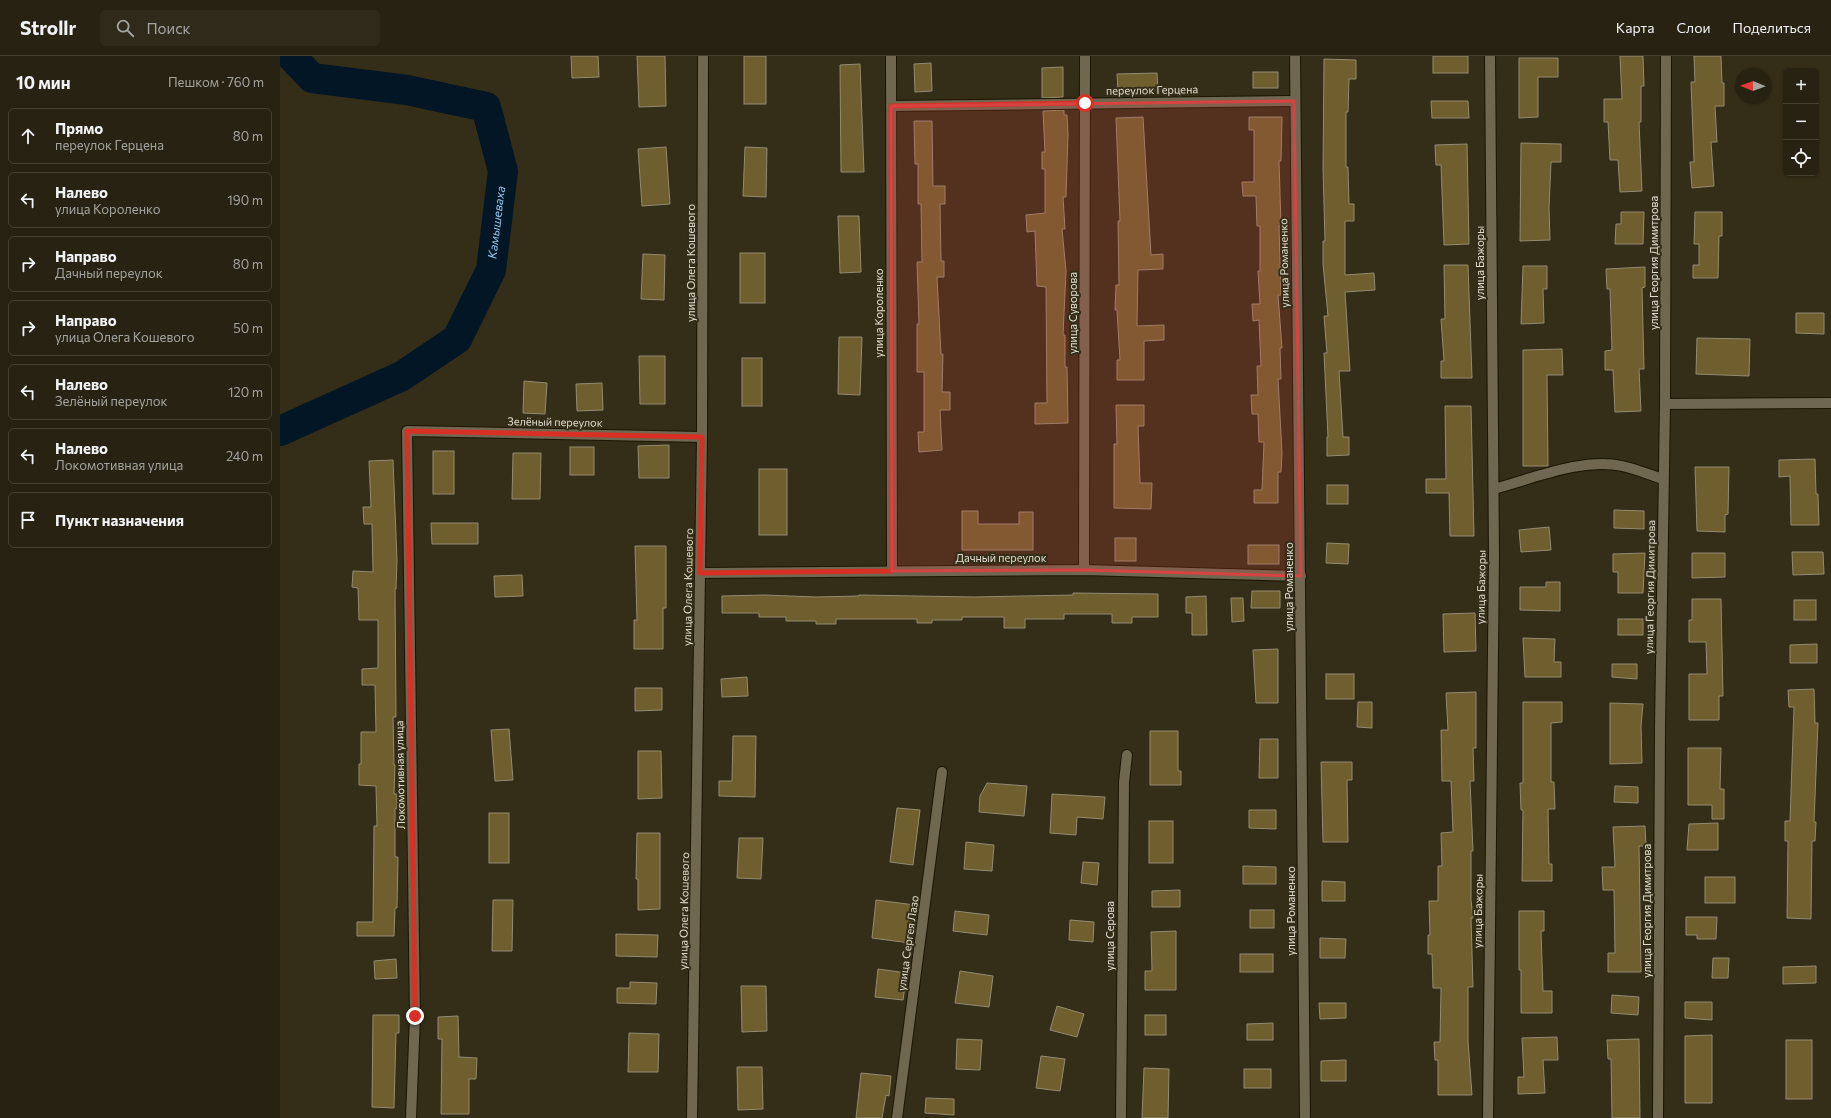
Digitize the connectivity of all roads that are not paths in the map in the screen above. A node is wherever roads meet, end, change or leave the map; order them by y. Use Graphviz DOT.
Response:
graph roads {
  1 [pos="703,56"];
  2 [pos="891,56"];
  3 [pos="1085,56"];
  4 [pos="1294,56"];
  5 [pos="1490,56"];
  6 [pos="1666,56"];
  7 [pos="1294,100"];
  8 [pos="1085,103"];
  9 [pos="891,106"];
  10 [pos="1831,403"];
  11 [pos="1665,404"];
  12 [pos="407,431"];
  13 [pos="702,437"];
  14 [pos="1663,479"];
  15 [pos="1494,489"];
  16 [pos="1084,570"];
  17 [pos="892,571"];
  18 [pos="700,573"];
  19 [pos="1301,576"];
  20 [pos="1127,755"];
  21 [pos="942,772"];
  22 [pos="411,1118"];
  23 [pos="692,1118"];
  24 [pos="897,1118"];
  25 [pos="1121,1118"];
  26 [pos="1305,1118"];
  27 [pos="1488,1118"];
  28 [pos="1658,1118"];
  1 -- 13 [label="street, улица Олега Кошевого"];
  2 -- 9 [label="street, улица Короленко"];
  3 -- 8 [label="street, улица Суворова"];
  4 -- 7 [label="street, улица Романенко"];
  5 -- 15 [label="street, улица Бажоры"];
  6 -- 11 [label="street, улица Георгия Димитрова"];
  7 -- 8 [label="street, переулок Герцена"];
  7 -- 19 [label="street, улица Романенко"];
  8 -- 9 [label="street, переулок Герцена"];
  8 -- 16 [label="street, улица Суворова"];
  9 -- 17 [label="street, улица Короленко"];
  10 -- 11 [label="street"];
  11 -- 14 [label="street, улица Георгия Димитрова"];
  12 -- 13 [label="street, Зелёный переулок"];
  12 -- 22 [label="street, Локомотивная улица"];
  13 -- 18 [label="street, улица Олега Кошевого"];
  14 -- 15 [label="street"];
  14 -- 28 [label="street, улица Георгия Димитрова"];
  15 -- 27 [label="street, улица Бажоры"];
  16 -- 17 [label="street, Дачный переулок"];
  16 -- 19 [label="street, Дачный переулок"];
  17 -- 18 [label="street, Дачный переулок"];
  18 -- 23 [label="street, улица Олега Кошевого"];
  19 -- 26 [label="street, улица Романенко"];
  20 -- 25 [label="street, улица Серова"];
  21 -- 24 [label="street, улица Сергея Лазо"];
}
